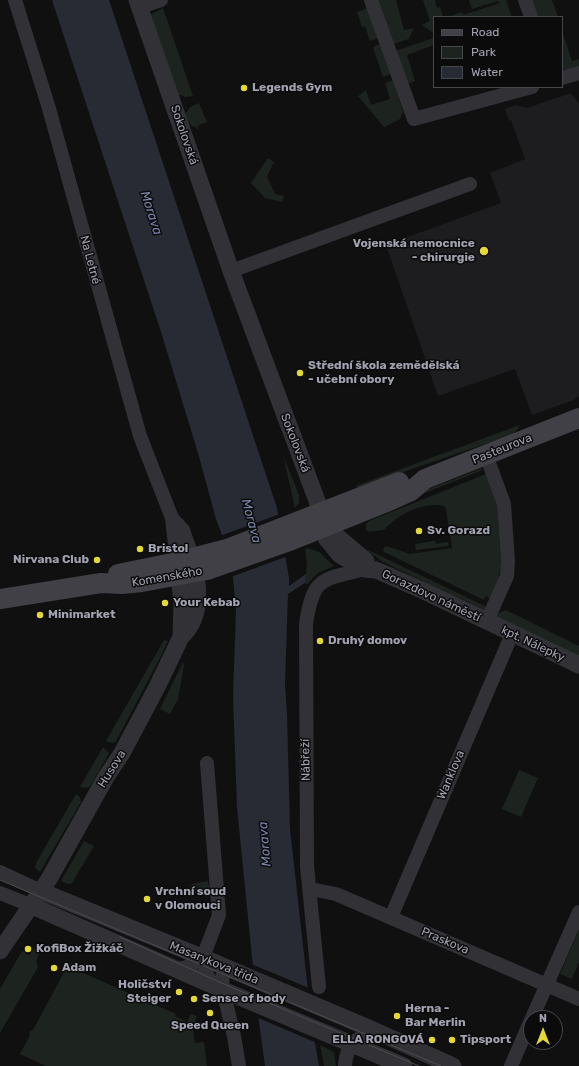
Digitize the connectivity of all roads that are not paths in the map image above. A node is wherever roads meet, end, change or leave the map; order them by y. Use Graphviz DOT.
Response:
graph roads {
  1 [pos="15,0"];
  2 [pos="161,0"];
  3 [pos="371,0"];
  4 [pos="525,0"];
  5 [pos="138,4"];
  6 [pos="531,16"];
  7 [pos="578,75"];
  8 [pos="563,78"];
  9 [pos="528,88"];
  10 [pos="470,184"];
  11 [pos="231,271"];
  12 [pos="579,418"];
  13 [pos="486,455"];
  14 [pos="323,520"];
  15 [pos="302,529"];
  16 [pos="192,566"];
  17 [pos="370,570"];
  18 [pos="0,599"];
  19 [pos="487,621"];
  20 [pos="512,634"];
  21 [pos="579,666"];
  22 [pos="207,763"];
  23 [pos="0,872"];
  24 [pos="310,889"];
  25 [pos="0,893"];
  26 [pos="36,898"];
  27 [pos="579,912"];
  28 [pos="390,917"];
  29 [pos="0,951"];
  30 [pos="204,952"];
  31 [pos="174,968"];
  32 [pos="228,968"];
  33 [pos="547,985"];
  34 [pos="319,987"];
  35 [pos="221,990"];
  36 [pos="579,999"];
  37 [pos="535,1010"];
  38 [pos="336,1014"];
  39 [pos="383,1034"];
  40 [pos="523,1038"];
  41 [pos="351,1045"];
  42 [pos="239,1066"];
  43 [pos="345,1066"];
  44 [pos="404,1066"];
  45 [pos="453,1066"];
  46 [pos="511,1066"];
  1 -- 16 [label="street, Na Letné"];
  2 -- 5 [label="street"];
  3 -- 9 [label="street"];
  4 -- 6 [label="street"];
  5 -- 11 [label="street, Sokolovská"];
  7 -- 8 [label="street"];
  10 -- 11 [label="street"];
  11 -- 14 [label="street, Sokolovská"];
  12 -- 13 [label="main road, Pasteurova"];
  13 -- 14 [label="main road, Pasteurova"];
  13 -- 19 [label="street"];
  14 -- 15 [label="main road, Pasteurova"];
  14 -- 17 [label="street, Gorazdovo náměstí"];
  15 -- 16 [label="main road"];
  15 -- 16 [label="main road, Komenského"];
  16 -- 18 [label="main road, Komenského"];
  16 -- 26 [label="street, Husova"];
  17 -- 19 [label="street, Gorazdovo náměstí"];
  17 -- 24 [label="street, Nábřeží"];
  19 -- 20 [label="street, kpt. Nálepky"];
  20 -- 21 [label="street, kpt. Nálepky"];
  20 -- 28 [label="street, Wanklova"];
  22 -- 30 [label="street"];
  23 -- 26 [label="street"];
  24 -- 28 [label="street, Praskova"];
  24 -- 34 [label="street, Nábřeží"];
  25 -- 26 [label="street"];
  26 -- 29 [label="street, Husova"];
  26 -- 30 [label="street, Masarykova třída"];
  26 -- 31 [label="street"];
  27 -- 33 [label="street"];
  28 -- 33 [label="street, Praskova"];
  30 -- 31 [label="street"];
  30 -- 32 [label="street, Masarykova třída"];
  30 -- 35 [label="street"];
  31 -- 35 [label="street"];
  32 -- 35 [label="street"];
  32 -- 38 [label="street, Masarykova třída"];
  33 -- 36 [label="street, Praskova"];
  33 -- 37 [label="street"];
  35 -- 41 [label="street"];
  35 -- 42 [label="street"];
  38 -- 39 [label="street, Masarykova třída"];
  38 -- 41 [label="street"];
  39 -- 41 [label="street"];
  39 -- 45 [label="street, Masarykova třída"];
  40 -- 46 [label="street"];
  41 -- 43 [label="street"];
  41 -- 44 [label="street"];
}
